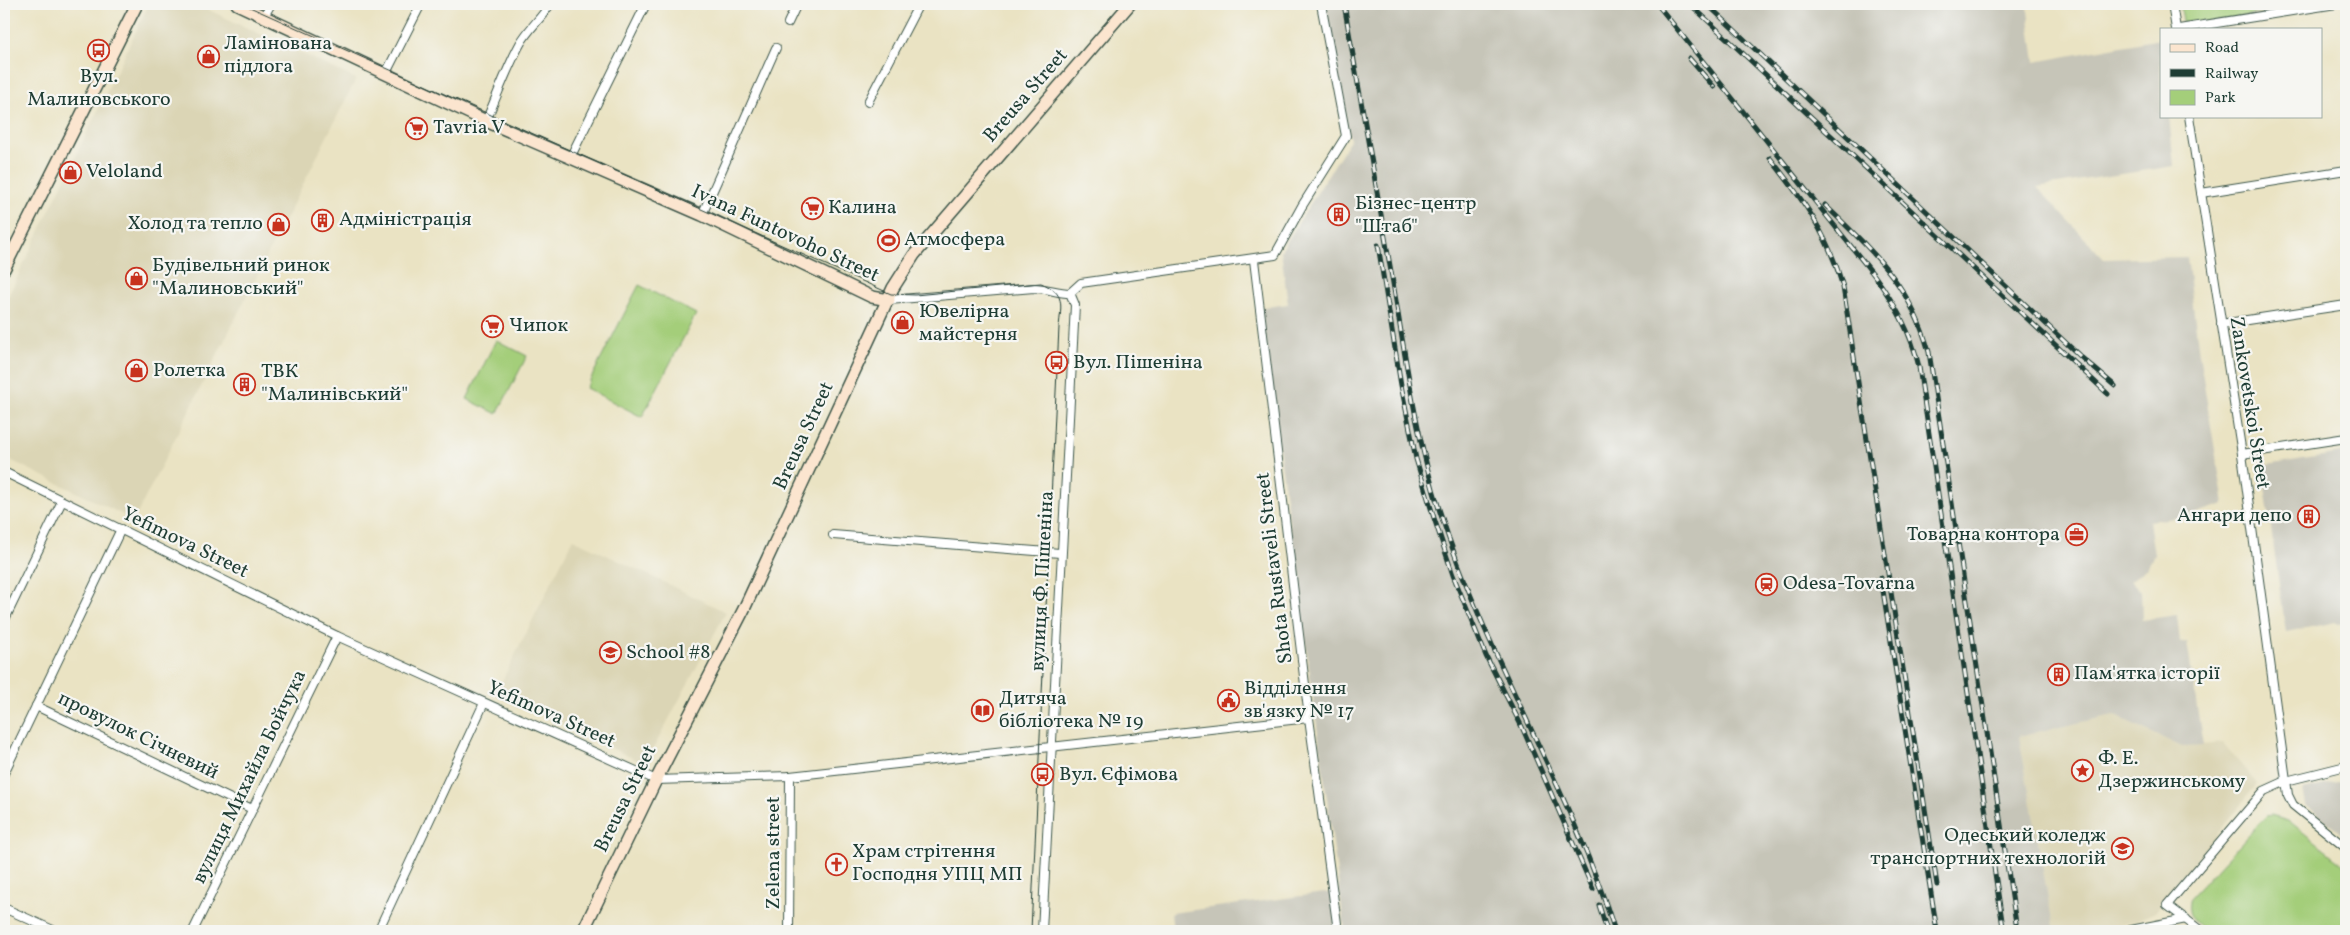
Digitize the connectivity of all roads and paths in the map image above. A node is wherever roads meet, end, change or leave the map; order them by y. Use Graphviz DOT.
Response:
graph roads {
  1 [pos="137,4"];
  2 [pos="237,4"];
  3 [pos="271,4"];
  4 [pos="421,4"];
  5 [pos="550,4"];
  6 [pos="646,4"];
  7 [pos="797,4"];
  8 [pos="919,4"];
  9 [pos="1130,4"];
  10 [pos="1321,4"];
  11 [pos="2172,4"];
  12 [pos="2336,4"];
  13 [pos="264,16"];
  14 [pos="788,23"];
  15 [pos="2177,28"];
  16 [pos="2183,28"];
  17 [pos="776,48"];
  18 [pos="386,73"];
  19 [pos="868,102"];
  20 [pos="2189,118"];
  21 [pos="486,121"];
  22 [pos="570,158"];
  23 [pos="2346,170"];
  24 [pos="2201,193"];
  25 [pos="702,215"];
  26 [pos="1254,260"];
  27 [pos="4,269"];
  28 [pos="1070,293"];
  29 [pos="888,300"];
  30 [pos="2346,305"];
  31 [pos="2221,324"];
  32 [pos="2346,438"];
  33 [pos="2242,454"];
  34 [pos="4,472"];
  35 [pos="62,501"];
  36 [pos="121,529"];
  37 [pos="833,535"];
  38 [pos="1060,553"];
  39 [pos="4,621"];
  40 [pos="337,636"];
  41 [pos="484,703"];
  42 [pos="36,706"];
  43 [pos="1309,718"];
  44 [pos="1050,746"];
  45 [pos="2346,766"];
  46 [pos="4,772"];
  47 [pos="790,776"];
  48 [pos="656,780"];
  49 [pos="2286,781"];
  50 [pos="252,809"];
  51 [pos="2346,848"];
  52 [pos="4,908"];
  53 [pos="2186,919"];
  54 [pos="55,931"];
  55 [pos="193,931"];
  56 [pos="378,931"];
  57 [pos="583,931"];
  58 [pos="789,931"];
  59 [pos="1042,931"];
  60 [pos="1338,931"];
  61 [pos="2126,931"];
  62 [pos="2201,931"];
  1 -- 27 [label="street"];
  2 -- 13 [label="street, Ivana Funtovoho Street"];
  3 -- 13 [label="street"];
  4 -- 18 [label="street"];
  5 -- 21 [label="street"];
  6 -- 22 [label="street"];
  7 -- 14 [label="street"];
  8 -- 19 [label="street"];
  9 -- 29 [label="street, Breusa Street"];
  10 -- 26 [label="street"];
  11 -- 15 [label="street"];
  12 -- 16 [label="street"];
  13 -- 18 [label="street, Ivana Funtovoho Street"];
  17 -- 25 [label="street"];
  18 -- 21 [label="street, Ivana Funtovoho Street"];
  20 -- 24 [label="street, Zankovetskoi Street"];
  21 -- 22 [label="street, Ivana Funtovoho Street"];
  22 -- 25 [label="street, Ivana Funtovoho Street"];
  23 -- 24 [label="street"];
  24 -- 31 [label="street, Zankovetskoi Street"];
  25 -- 29 [label="street, Ivana Funtovoho Street"];
  26 -- 28 [label="street"];
  26 -- 43 [label="street, Shota Rustaveli Street"];
  28 -- 29 [label="street, Ivana Funtovoho Street"];
  28 -- 38 [label="street, вулиця Ф. Пішеніна"];
  29 -- 48 [label="street, Breusa Street"];
  30 -- 31 [label="street"];
  31 -- 33 [label="street, Zankovetskoi Street"];
  32 -- 33 [label="street"];
  33 -- 49 [label="street, Zankovetskoi Street"];
  34 -- 35 [label="street, Yefimova Street"];
  35 -- 36 [label="street, Yefimova Street"];
  35 -- 39 [label="street"];
  36 -- 40 [label="street, Yefimova Street"];
  36 -- 42 [label="street"];
  37 -- 38 [label="street"];
  38 -- 44 [label="street, вулиця Ф. Пішеніна"];
  40 -- 41 [label="street, Yefimova Street"];
  40 -- 50 [label="street, вулиця Михайла Бойчука"];
  41 -- 48 [label="street, Yefimova Street"];
  41 -- 56 [label="street"];
  42 -- 46 [label="street"];
  42 -- 50 [label="street, провулок Січневий"];
  43 -- 44 [label="street, Yefimova Street"];
  43 -- 60 [label="street, Shota Rustaveli Street"];
  44 -- 47 [label="street, Yefimova Street"];
  44 -- 59 [label="street, вулиця Ф. Пішеніна"];
  45 -- 49 [label="street"];
  47 -- 48 [label="street, Yefimova Street"];
  47 -- 58 [label="street, Zelena street"];
  48 -- 57 [label="street, Breusa Street"];
  49 -- 51 [label="street, Zankovetskoi Street"];
  49 -- 53 [label="street"];
  50 -- 55 [label="street, вулиця Михайла Бойчука"];
  52 -- 54 [label="street"];
  53 -- 61 [label="street"];
  53 -- 62 [label="street"];
}
